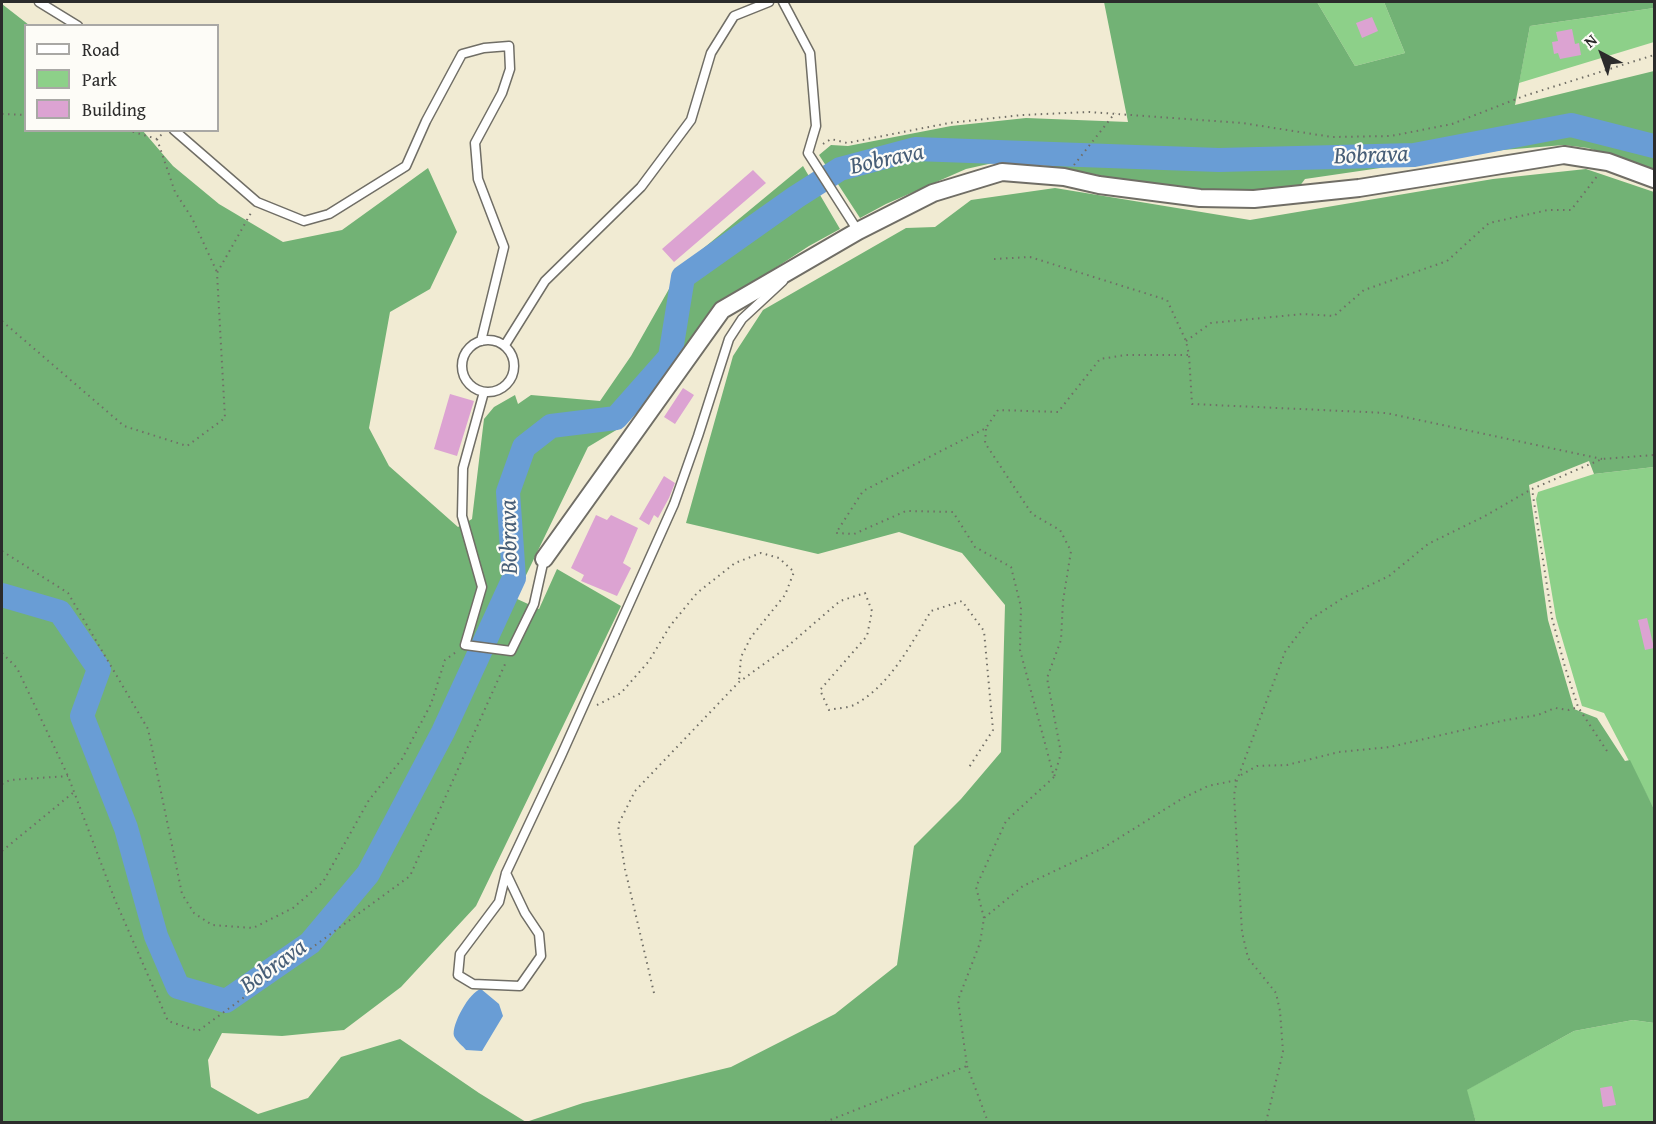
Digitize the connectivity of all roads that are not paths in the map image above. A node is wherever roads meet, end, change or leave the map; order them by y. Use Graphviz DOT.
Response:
graph roads {
  1 [pos="39,2"];
  2 [pos="769,2"];
  3 [pos="783,2"];
  4 [pos="75,24"];
  5 [pos="176,132"];
  6 [pos="1654,179"];
  7 [pos="858,231"];
  8 [pos="798,266"];
  9 [pos="481,341"];
  10 [pos="505,345"];
  11 [pos="484,392"];
  12 [pos="544,559"];
  13 [pos="506,873"];
  1 -- 4 [label="lane"];
  2 -- 10 [label="lane"];
  3 -- 7 [label="lane"];
  5 -- 9 [label="lane"];
  6 -- 7 [label="street"];
  7 -- 8 [label="street"];
  8 -- 12 [label="street"];
  8 -- 13 [label="lane"];
  9 -- 10 [label="lane"];
  9 -- 11 [label="lane"];
  10 -- 11 [label="lane"];
  11 -- 12 [label="lane"];
  13 -- 13 [label="lane"];
}
